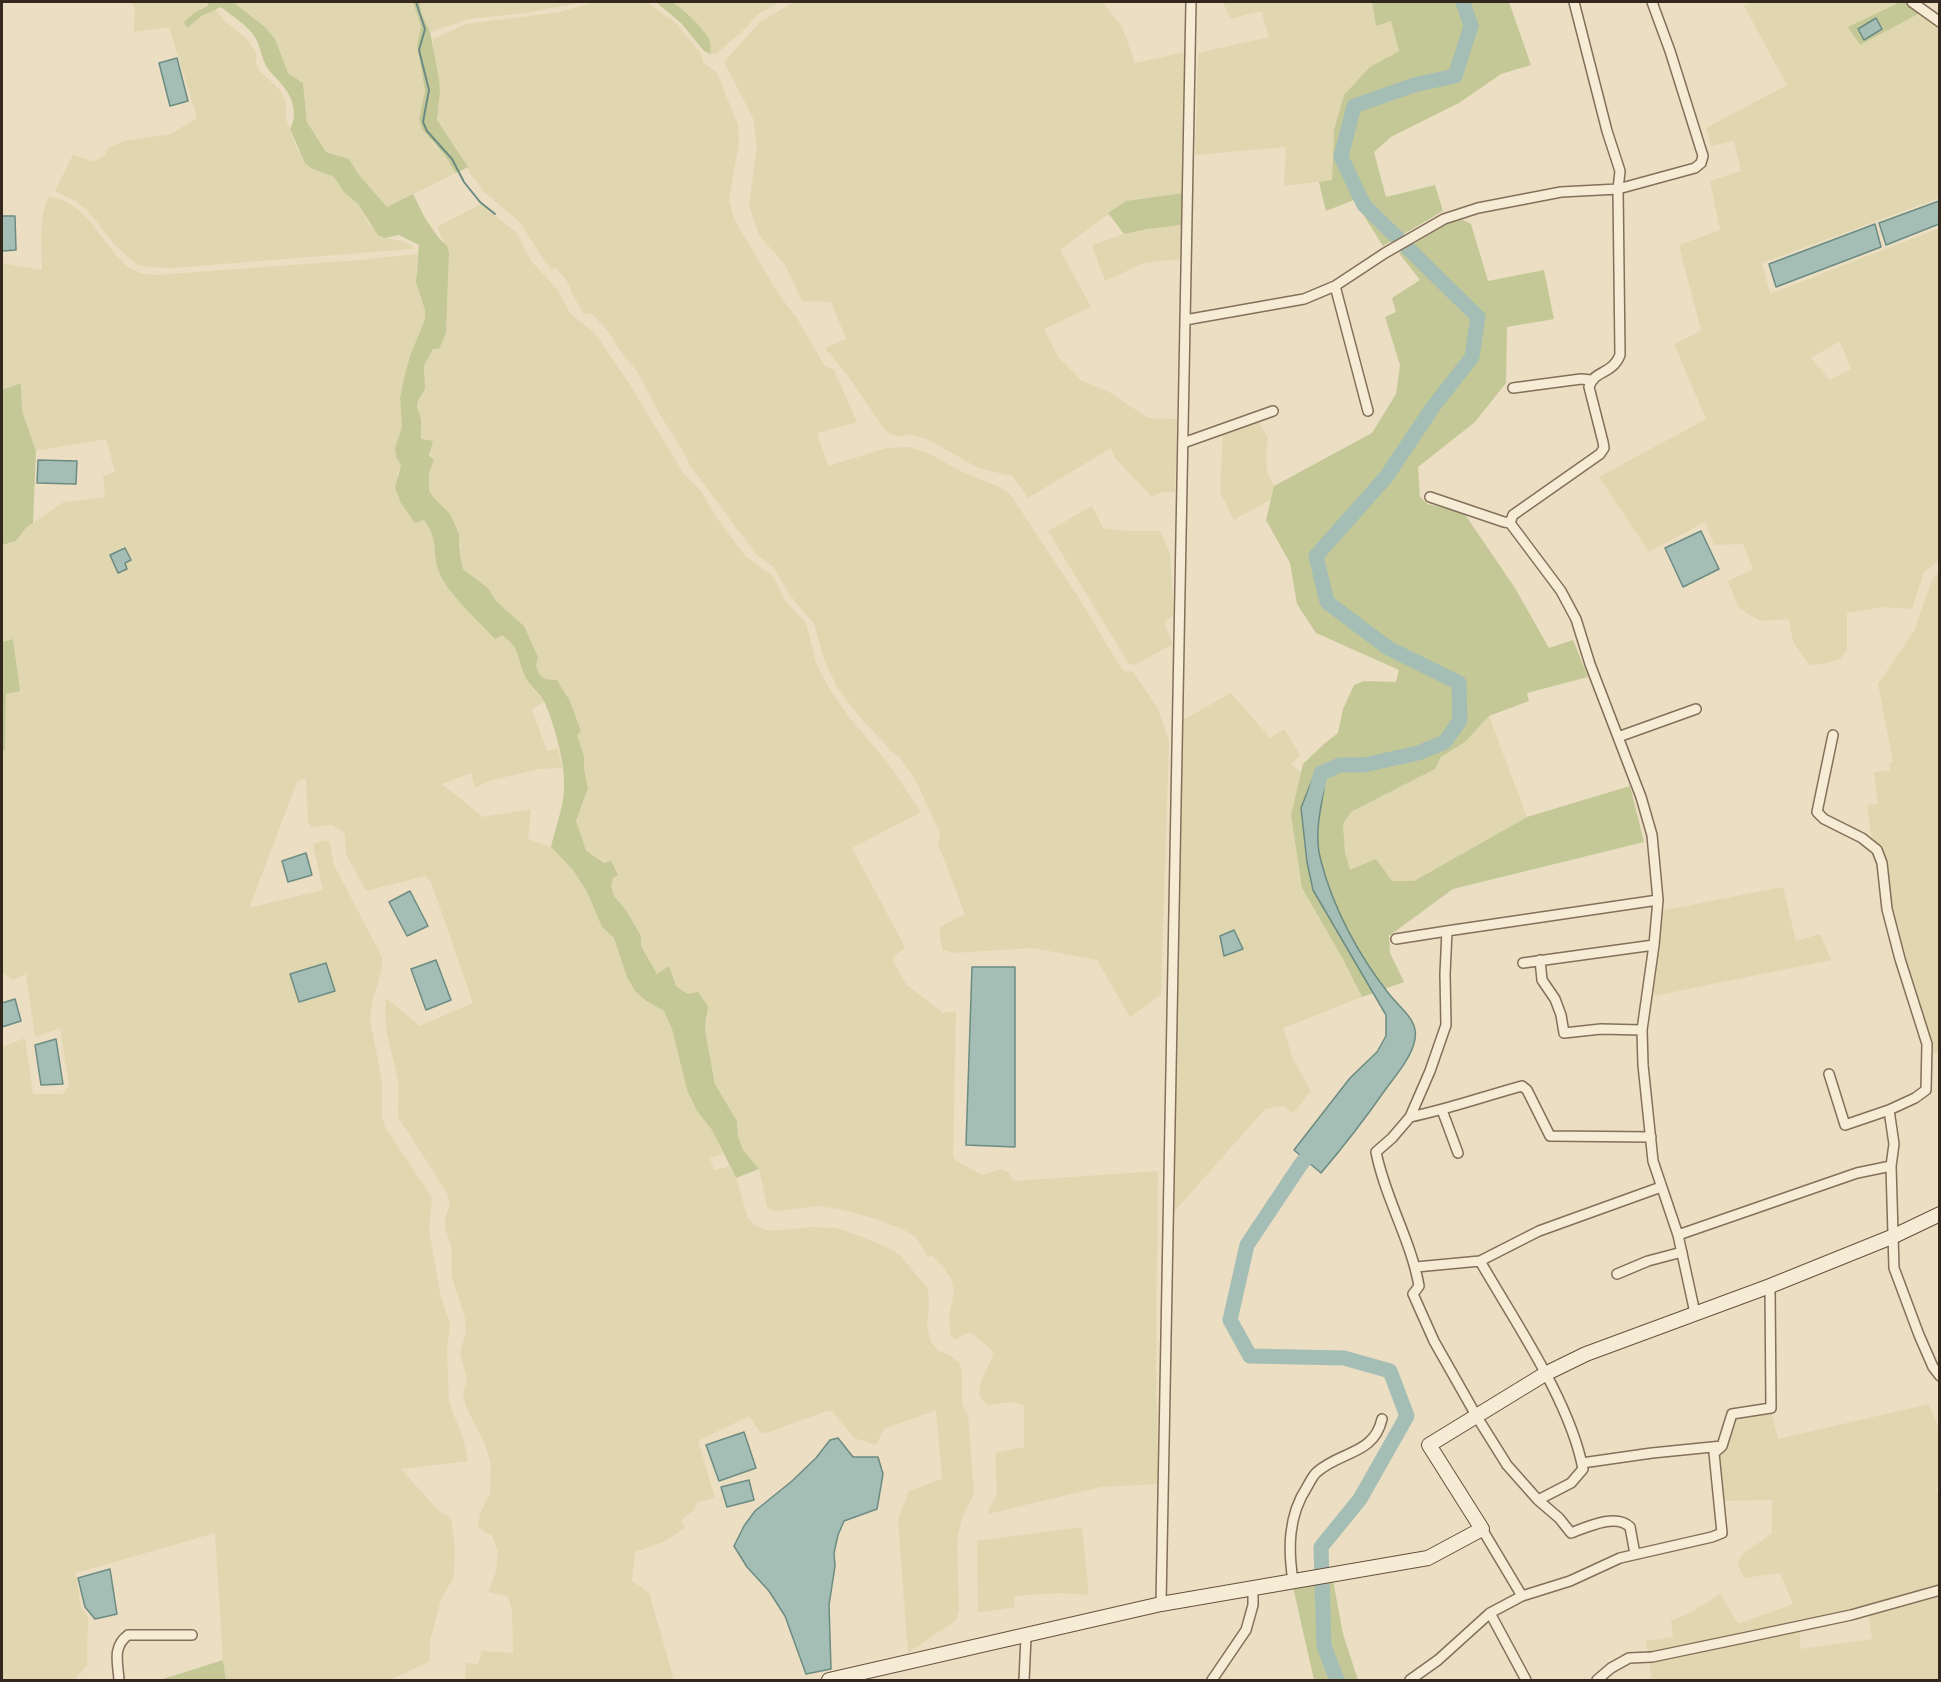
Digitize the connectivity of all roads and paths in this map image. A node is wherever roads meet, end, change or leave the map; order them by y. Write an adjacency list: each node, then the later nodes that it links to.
1 (1191, 2): 8 (street)
2 (1574, 2): 6 (street)
3 (1652, 2): 6 (street)
4 (1912, 2): 5 (street)
5 (1940, 22)
6 (1618, 189): 7 (street); 9 (street)
7 (1335, 286): 8 (street); 12 (street)
8 (1185, 320): 13 (street)
9 (1591, 380): 10 (street); 15 (street)
10 (1513, 388)
11 (1273, 411): 13 (street)
12 (1368, 411)
13 (1183, 443): 56 (street)
14 (1430, 497): 15 (street)
15 (1510, 523): 18 (street)
16 (1696, 710): 18 (street)
17 (1833, 735): 28 (street)
18 (1618, 737): 19 (street)
19 (1658, 900): 20 (street); 22 (street)
20 (1447, 931): 21 (street); 29 (street)
21 (1396, 939)
22 (1654, 945): 23 (street); 25 (street)
23 (1540, 960): 24 (street); 25 (street)
24 (1522, 963)
25 (1642, 1030): 30 (street)
26 (1829, 1074): 28 (street)
27 (1442, 1110): 29 (street); 30 (street); 31 (street)
28 (1889, 1110): 32 (street)
29 (1410, 1117): 39 (street)
30 (1651, 1137): 33 (street)
31 (1458, 1153)
32 (1892, 1166): 35 (street); 36 (street)
33 (1660, 1187): 35 (street); 38 (street)
34 (1940, 1214): 36 (street)
35 (1678, 1235): 37 (street)
36 (1894, 1236): 41 (street); 44 (street)
37 (1682, 1252): 40 (street); 42 (street)
38 (1480, 1261): 39 (street); 43 (street)
39 (1416, 1267): 45 (street)
40 (1617, 1274)
41 (1770, 1286): 42 (street); 47 (street)
42 (1695, 1313): 43 (street)
43 (1545, 1374): 45 (street); 48 (street)
44 (1940, 1376)
45 (1477, 1417): 49 (street); 50 (street)
46 (1382, 1419): 52 (street)
47 (1722, 1446): 48 (street); 51 (street)
48 (1582, 1463): 49 (street)
49 (1538, 1500): 51 (street)
50 (1482, 1529): 52 (street); 55 (street)
51 (1635, 1554): 55 (street)
52 (1299, 1580): 53 (street)
53 (1253, 1588): 56 (street); 64 (street)
54 (1940, 1590): 67 (street)
55 (1522, 1596): 57 (street)
56 (1161, 1604): 59 (street)
57 (1490, 1613): 65 (street); 66 (street)
58 (192, 1635): 61 (street)
59 (1026, 1637): 60 (street); 63 (street)
60 (844, 1679): 62 (street)
61 (119, 1680)
62 (829, 1680)
63 (1024, 1680)
64 (1212, 1680)
65 (1410, 1680)
66 (1526, 1680)
67 (1597, 1680)

